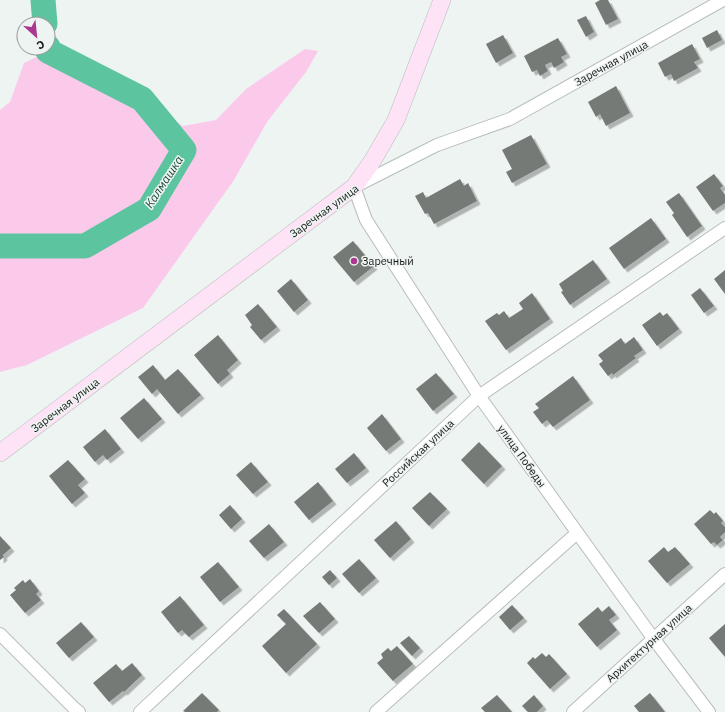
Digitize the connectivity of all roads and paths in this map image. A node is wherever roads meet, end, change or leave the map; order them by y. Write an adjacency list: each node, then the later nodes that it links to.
1 (442, 0): 3 (street)
2 (723, 0): 3 (street, Заречная улица)
3 (354, 187): 5 (street, улица Победы); 6 (street, Заречная улица)
4 (725, 228): 5 (street, Российская улица)
5 (479, 396): 7 (street, улица Победы); 12 (street, Российская улица)
6 (0, 453)
7 (578, 533): 10 (street, улица Победы); 13 (street)
8 (725, 574): 10 (street, Архитектурная улица)
9 (0, 634): 11 (street)
10 (653, 638): 14 (street, Архитектурная улица); 15 (street, улица Победы)
11 (79, 712)
12 (140, 712)
13 (376, 712)
14 (573, 712)
15 (709, 712)

